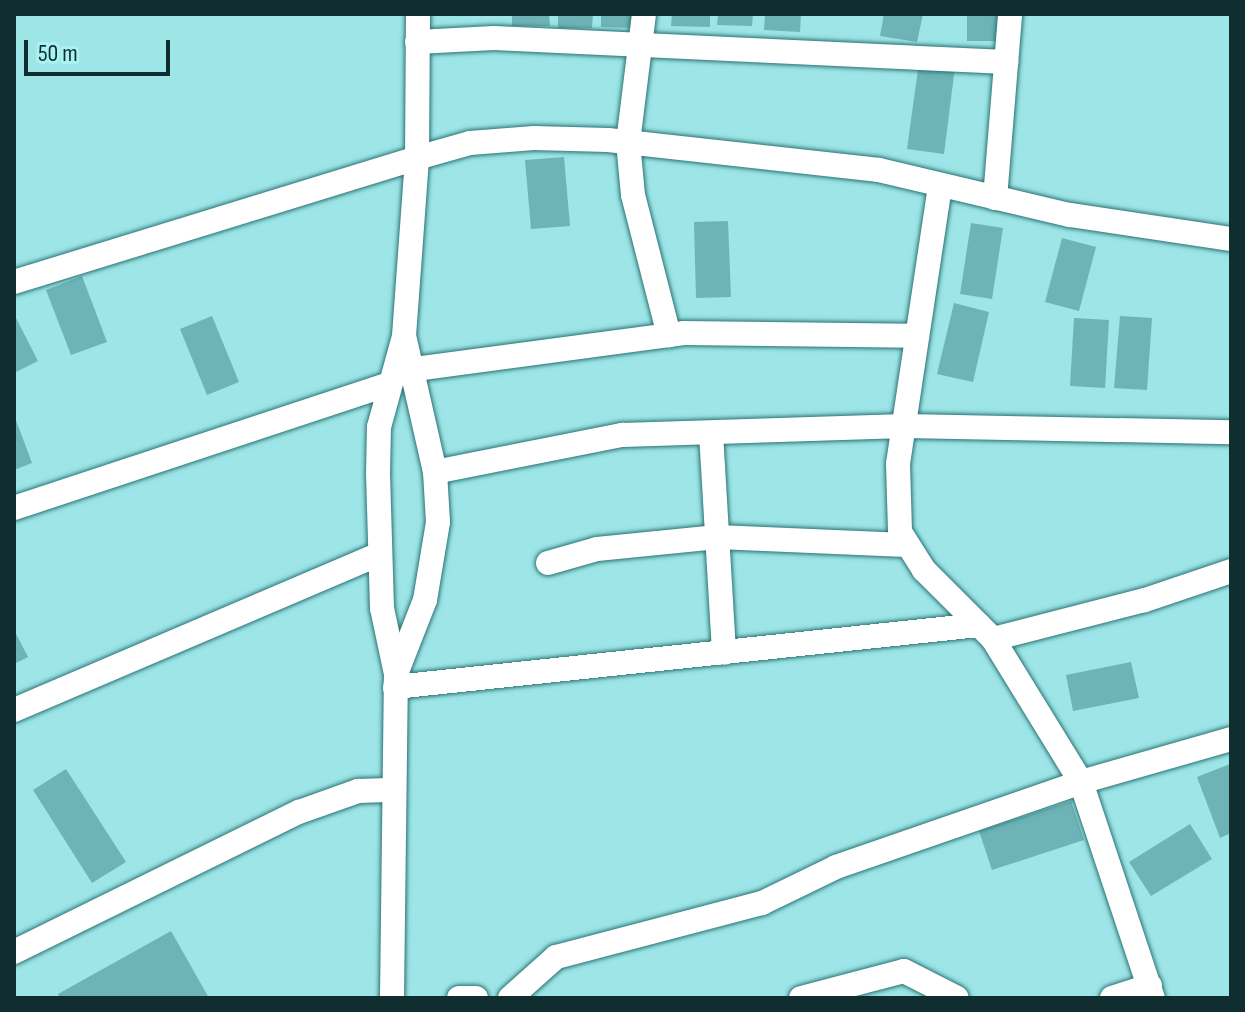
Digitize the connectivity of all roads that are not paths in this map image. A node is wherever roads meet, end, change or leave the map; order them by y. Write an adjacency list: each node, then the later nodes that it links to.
1 (418, 14): 4 (street)
2 (644, 14): 5 (street)
3 (1010, 14): 6 (street)
4 (417, 42): 5 (street); 8 (street)
5 (643, 46): 6 (street); 7 (street)
6 (1006, 62): 10 (street)
7 (628, 142): 8 (street); 9 (street); 13 (street)
8 (417, 158): 12 (street); 14 (street)
9 (940, 186): 10 (street); 15 (street)
10 (995, 198): 11 (street)
11 (1231, 239)
12 (15, 281)
13 (669, 335): 15 (street); 16 (street)
14 (404, 336): 16 (street); 17 (street)
15 (916, 336): 18 (street)
16 (415, 369): 21 (street)
17 (388, 384): 22 (street); 25 (street)
18 (905, 426): 19 (street); 20 (street); 24 (street)
19 (1231, 432)
20 (711, 433): 21 (street); 23 (street)
21 (435, 472): 30 (street)
22 (14, 508)
23 (717, 537): 24 (street); 26 (street); 29 (street)
24 (906, 545): 28 (street)
25 (377, 555): 30 (street); 31 (street)
26 (548, 563)
27 (1231, 571): 28 (street)
28 (986, 632): 29 (street); 33 (street)
29 (724, 653): 30 (street)
30 (396, 680): 34 (street)
31 (14, 710)
32 (1231, 739): 33 (street)
33 (1081, 782): 36 (street); 40 (street)
34 (394, 790): 35 (street); 37 (street)
35 (14, 952)
36 (1152, 992): 43 (street)
37 (392, 998)
38 (459, 998): 39 (street)
39 (476, 998)
40 (510, 998)
41 (801, 998): 42 (street)
42 (957, 998)
43 (1112, 998)

